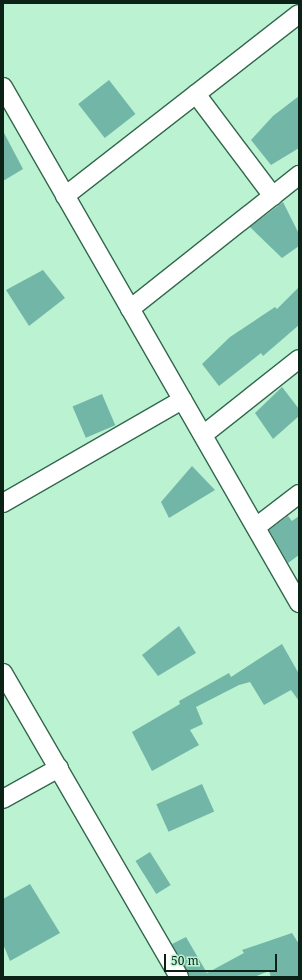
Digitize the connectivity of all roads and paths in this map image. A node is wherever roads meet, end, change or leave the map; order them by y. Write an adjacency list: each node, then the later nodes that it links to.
1 (299, 14): 3 (street)
2 (3, 87): 5 (street)
3 (196, 94): 5 (street); 6 (street)
4 (299, 175): 6 (street)
5 (65, 196): 7 (street)
6 (272, 196): 7 (street)
7 (130, 309): 9 (street)
8 (299, 359): 10 (street)
9 (182, 400): 10 (street); 12 (street)
10 (203, 436): 13 (street)
11 (299, 494): 13 (street)
12 (3, 503)
13 (256, 527): 14 (street)
14 (299, 603)
15 (3, 673): 16 (street)
16 (59, 768): 17 (street); 18 (street)
17 (3, 799)
18 (179, 977)

